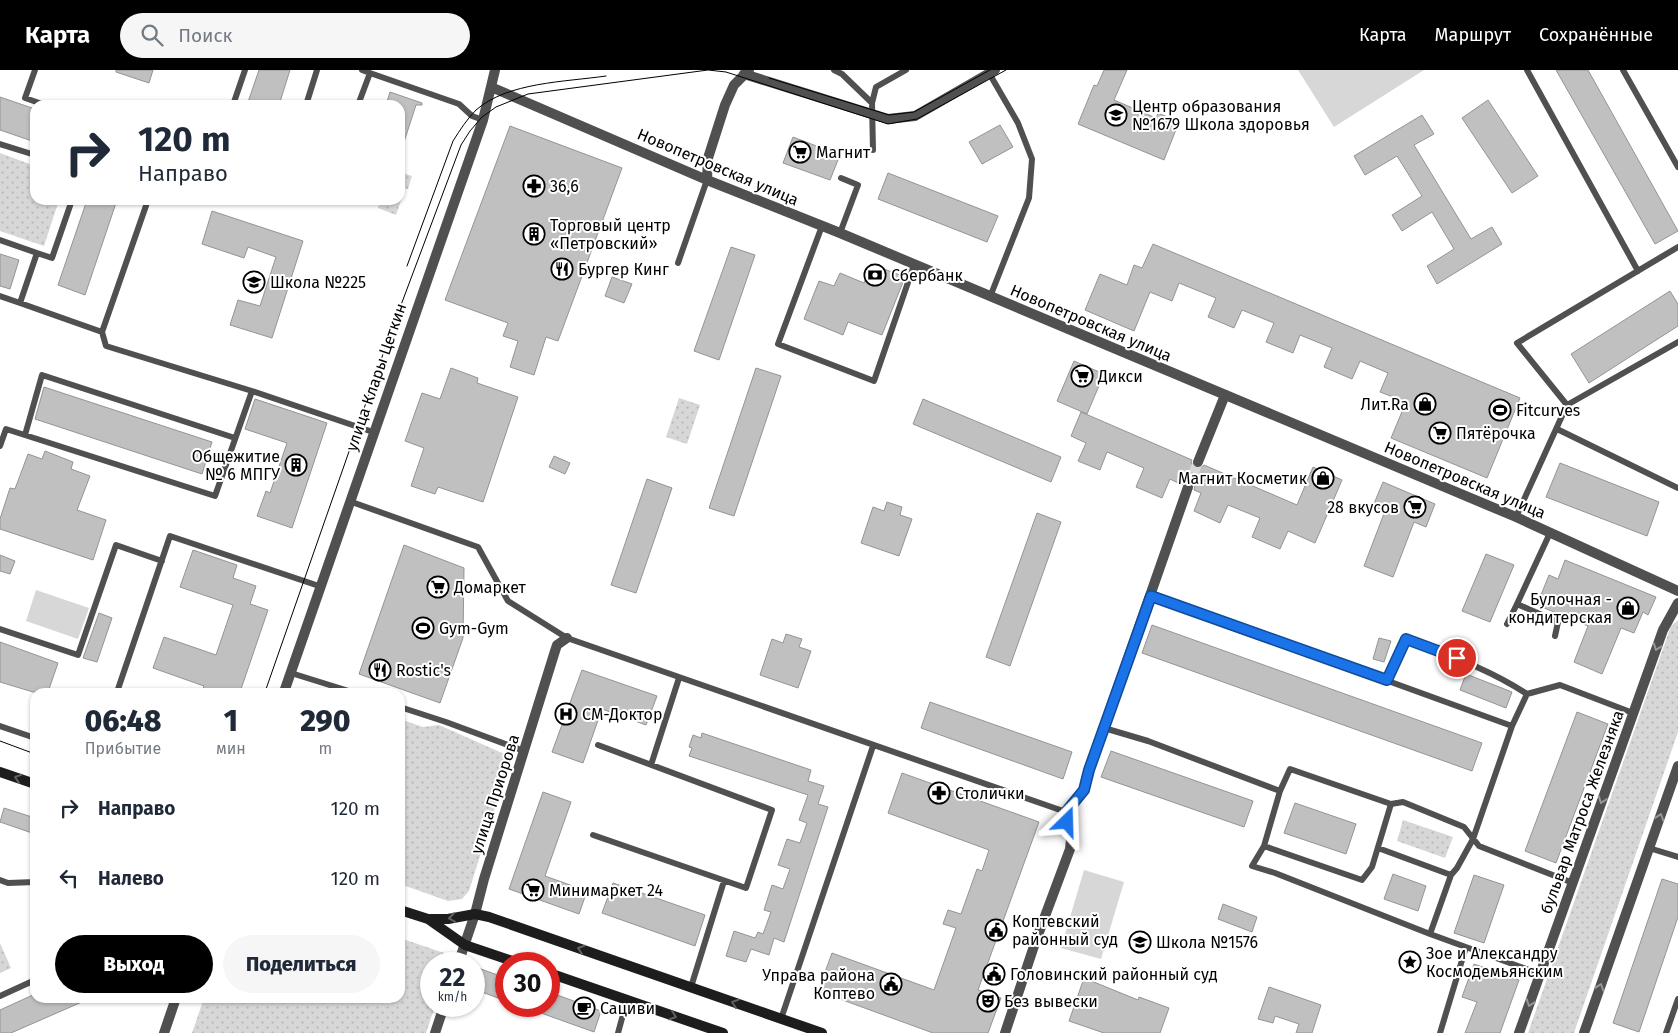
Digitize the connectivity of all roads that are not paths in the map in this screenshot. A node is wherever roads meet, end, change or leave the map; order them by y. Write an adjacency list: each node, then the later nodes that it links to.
1 (35, 70): 14 (lane)
2 (245, 70): 15 (lane)
3 (317, 70): 16 (lane)
4 (362, 70): 12 (lane)
5 (495, 70): 13 (street, улица Клары Цеткин)
6 (834, 70): 18 (lane)
7 (906, 70): 18 (lane)
8 (1527, 70): 36 (lane)
9 (1623, 70): 24 (lane)
10 (746, 72): 19 (street); 26 (street)
11 (992, 72): 19 (street); 38 (lane)
12 (370, 73): 17 (lane); 20 (lane)
13 (491, 87): 20 (street, улица Клары Цеткин); 26 (street, Новопетровская улица)
14 (31, 100)
15 (235, 100)
16 (308, 100)
17 (360, 100)
18 (872, 104): 19 (lane)
19 (872, 114): 22 (lane)
20 (482, 120): 46 (street, улица Клары Цеткин)
21 (0, 144): 23 (lane)
22 (873, 150)
23 (30, 153)
24 (1678, 168)
25 (841, 178): 30 (lane)
26 (707, 180): 29 (street, Новопетровская улица); 34 (lane)
27 (70, 205): 33 (lane)
28 (146, 205): 40 (lane)
29 (822, 226): 30 (street, Новопетровская улица); 35 (lane)
30 (840, 233): 35 (street, Новопетровская улица)
31 (0, 240): 33 (lane)
32 (1678, 247): 36 (lane)
33 (37, 253): 39 (lane)
34 (678, 263)
35 (914, 265): 38 (street, Новопетровская улица)
36 (1638, 271): 44 (lane)
37 (0, 296): 39 (lane)
38 (990, 297): 43 (street, Новопетровская улица)
39 (20, 303): 40 (lane)
40 (102, 332): 42 (lane)
41 (1678, 342): 44 (lane)
42 (252, 391): 46 (lane); 48 (lane)
43 (1225, 395): 50 (street); 54 (street, Новопетровская улица)
44 (1567, 405): 45 (lane)
45 (1556, 429): 52 (lane); 54 (lane)
46 (373, 432): 53 (street, улица Клары Цеткин)
47 (25, 435): 48 (lane); 48 (lane); 49 (lane)
48 (235, 438)
49 (0, 446)
50 (1198, 462)
51 (1188, 487): 59 (street)
52 (1678, 488)
53 (349, 501): 57 (street, улица Клары Цеткин); 65 (lane)
54 (1516, 518): 55 (street, Новопетровская улица)
55 (1550, 533): 58 (street, Новопетровская улица); 61 (lane)
56 (162, 561): 57 (lane); 63 (lane); 69 (lane)
57 (319, 586): 66 (street, улица Клары Цеткин)
58 (1678, 591)
59 (1151, 596): 68 (lane); 77 (street)
60 (1678, 603): 74 (street, бульвар Матроса Железняка, one-way to 74)
61 (1517, 604): 62 (lane); 64 (lane)
62 (1507, 624)
63 (0, 629)
64 (1555, 636)
65 (567, 638): 67 (lane); 81 (street, улица Приорова)
66 (290, 673): 70 (street, улица Клары Цеткин); 71 (lane)
67 (679, 678): 80 (lane); 82 (lane)
68 (1387, 680): 72 (lane); 76 (lane)
69 (118, 688)
70 (285, 688)
71 (339, 688)
72 (1527, 694): 74 (lane); 76 (lane)
73 (405, 709): 81 (lane)
74 (1634, 713): 99 (street, бульвар Матроса Железняка, one-way to 99)
75 (0, 726): 78 (lane)
76 (1512, 726): 90 (lane)
77 (1104, 728): 86 (lane); 88 (street)
78 (30, 736)
79 (598, 745): 82 (lane)
80 (873, 746): 88 (lane); 117 (lane)
81 (524, 751): 101 (street, улица Приорова)
82 (651, 765): 97 (lane)
83 (1678, 766): 93 (street, one-way to 83)
84 (0, 772): 85 (main road, one-way to 84)
85 (30, 782)
86 (1280, 791): 87 (lane); 91 (lane)
87 (1391, 804): 90 (lane); 92 (lane)
88 (1066, 812): 123 (street)
89 (592, 835): 97 (lane)
90 (1473, 839): 95 (lane); 99 (lane)
91 (1264, 846): 92 (lane); 103 (lane)
92 (1378, 848): 95 (lane)
93 (1649, 848): 94 (lane); 126 (street, one-way to 93)
94 (1678, 857)
95 (1450, 874): 103 (lane)
96 (0, 880): 98 (lane)
97 (724, 881): 111 (lane)
98 (30, 882)
99 (1573, 883): 108 (street, бульвар Матроса Железняка)
100 (405, 912): 102 (main road)
101 (475, 914): 102 (main road, one-way to 102); 104 (street, улица Приорова); 111 (main road, one-way to 101)
102 (428, 919): 104 (main road)
103 (1430, 934): 105 (lane)
104 (465, 945): 106 (street, улица Приорова); 107 (main road)
105 (1466, 947): 108 (lane); 124 (lane)
106 (462, 952)
107 (495, 955)
108 (1540, 974): 125 (street, бульвар Матроса Железняка, one-way to 125)
109 (560, 977): 114 (main road)
110 (30, 982): 112 (lane)
111 (691, 987): 117 (main road, one-way to 111)
112 (0, 996)
113 (1678, 999): 127 (lane)
114 (627, 1000): 120 (lane); 121 (main road, one-way to 121)
115 (174, 1003): 118 (street)
116 (440, 1017): 119 (street)
117 (781, 1019): 122 (main road)
118 (164, 1033)
119 (435, 1033)
120 (618, 1033)
121 (723, 1033)
122 (822, 1033)
123 (1005, 1033)
124 (1440, 1033)
125 (1519, 1033)
126 (1584, 1033)
127 (1666, 1033)

